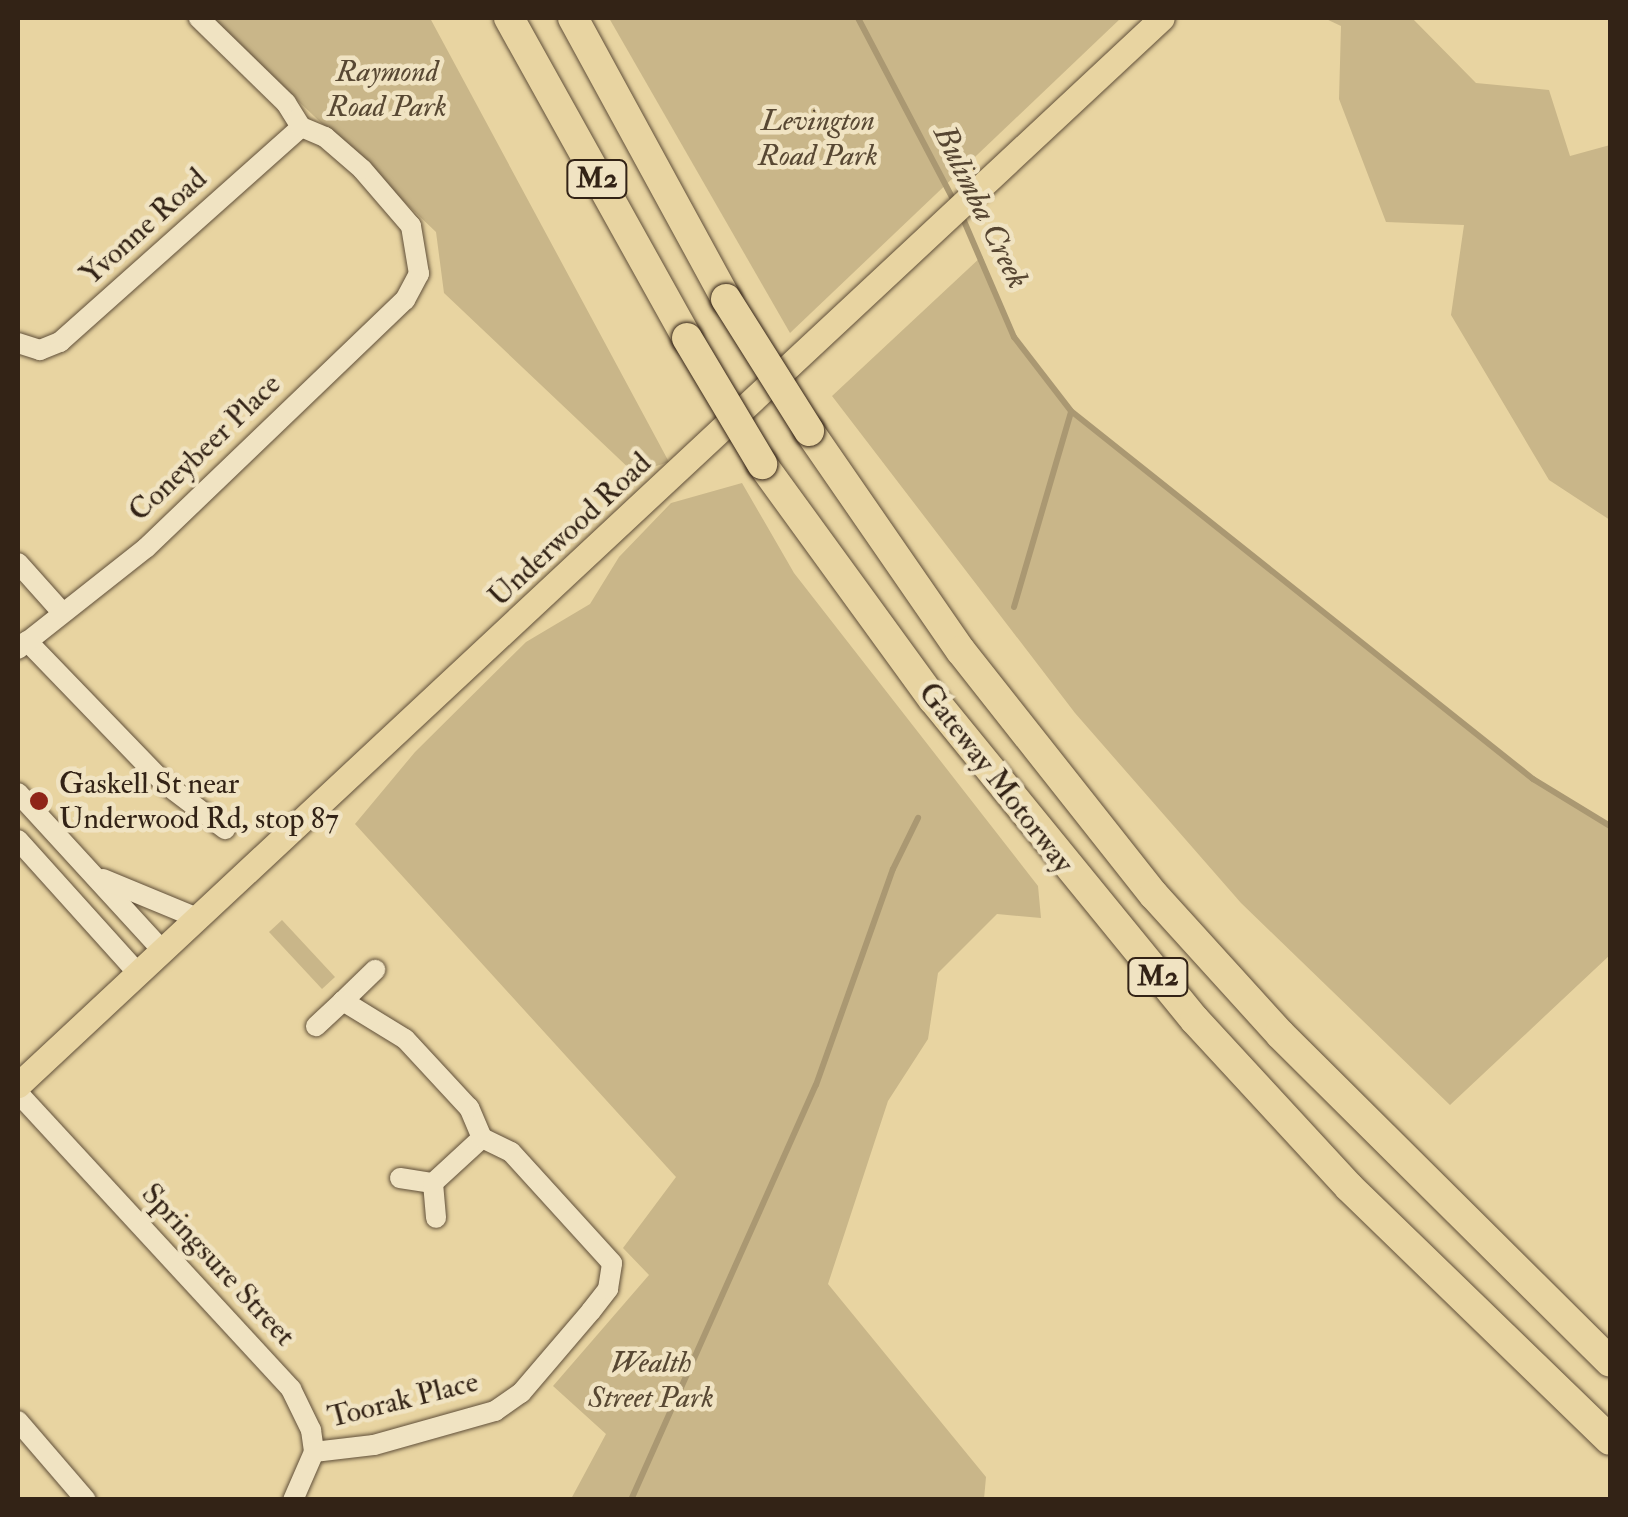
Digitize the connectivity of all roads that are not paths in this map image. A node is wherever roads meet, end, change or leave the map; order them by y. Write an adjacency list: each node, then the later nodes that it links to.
1 (199, 18): 5 (street)
2 (510, 18): 28 (highway, Gateway Motorway / M2, bridge)
3 (573, 18): 26 (highway, Gateway Motorway / M2, bridge)
4 (1162, 18): 14 (main road, Underwood Road)
5 (301, 128): 6 (street, Yvonne Road); 8 (street, Coneybeer Place)
6 (18, 343)
7 (18, 563): 8 (street)
8 (60, 610): 9 (street, Coneybeer Place)
9 (22, 645): 11 (street)
10 (18, 793): 13 (street)
11 (226, 829)
12 (18, 840): 17 (street)
13 (97, 876): 14 (street); 15 (street)
14 (197, 918): 15 (main road, Underwood Road)
15 (162, 950): 17 (main road, Underwood Road)
16 (376, 970): 18 (street)
17 (137, 972): 20 (main road, Underwood Road)
18 (343, 1001): 19 (street); 22 (street, Toorak Place)
19 (316, 1026)
20 (18, 1085)
21 (18, 1094): 29 (street, Springsure Street)
22 (482, 1138): 24 (street); 29 (street, Toorak Place)
23 (400, 1178): 24 (street)
24 (433, 1183): 25 (street)
25 (436, 1218)
26 (1610, 1362)
27 (18, 1420): 30 (street)
28 (1610, 1440)
29 (314, 1452): 31 (street)
30 (86, 1500)
31 (293, 1500)

